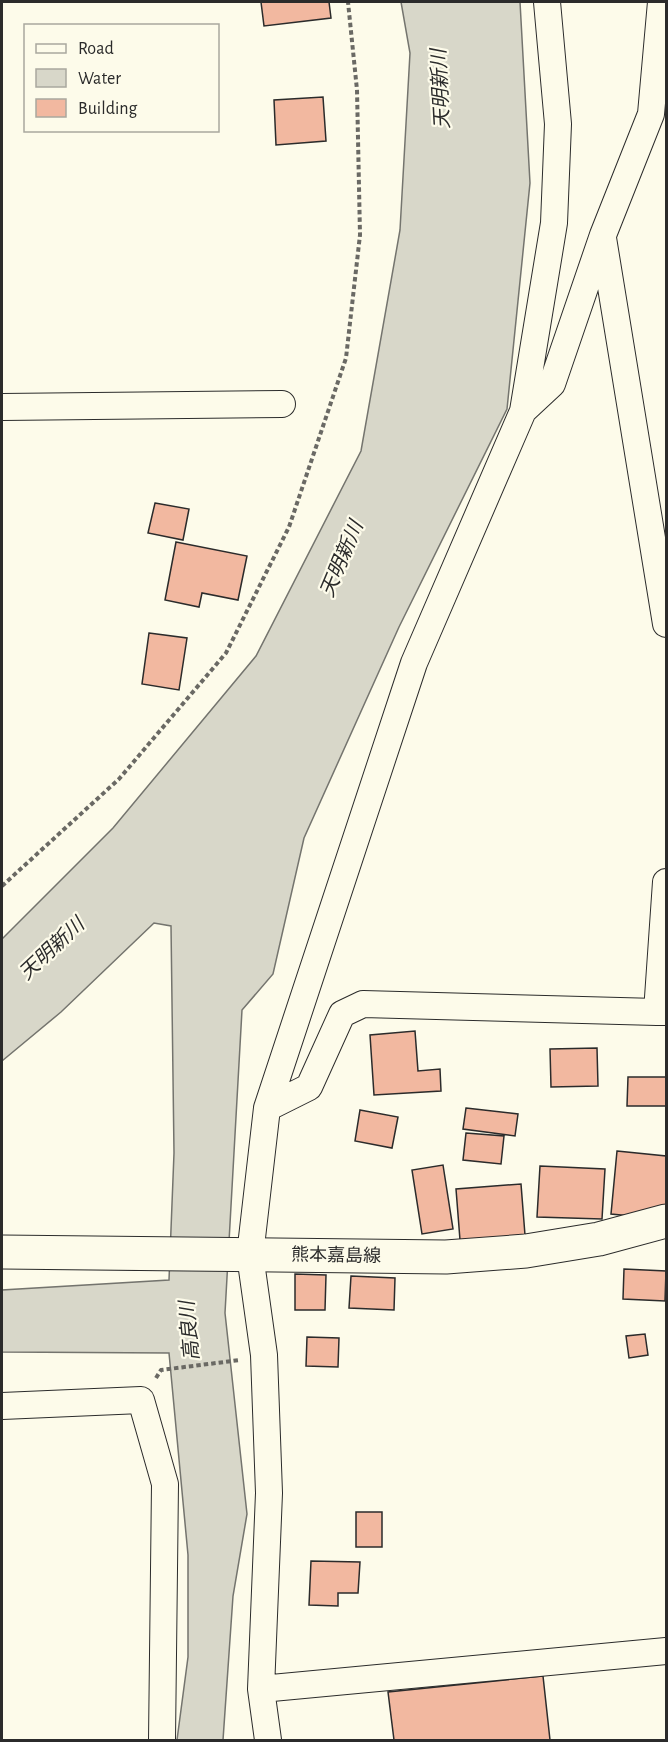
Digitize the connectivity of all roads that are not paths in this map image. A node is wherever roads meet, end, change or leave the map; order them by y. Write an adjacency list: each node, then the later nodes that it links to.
1 (547, 2): 7 (street)
2 (662, 2): 3 (street)
3 (659, 112): 4 (street)
4 (603, 235): 7 (street); 8 (street)
5 (282, 404): 6 (street)
6 (2, 406)
7 (523, 411): 11 (street)
8 (666, 624)
9 (666, 882): 10 (street)
10 (662, 1012): 11 (street)
11 (267, 1108): 14 (street)
12 (666, 1221): 14 (main road, 熊本嘉島線)
13 (2, 1252): 14 (main road, 熊本嘉島線)
14 (246, 1255): 17 (street)
15 (2, 1406): 18 (street)
16 (666, 1651): 17 (street)
17 (261, 1689): 19 (street)
18 (162, 1740)
19 (268, 1740)

